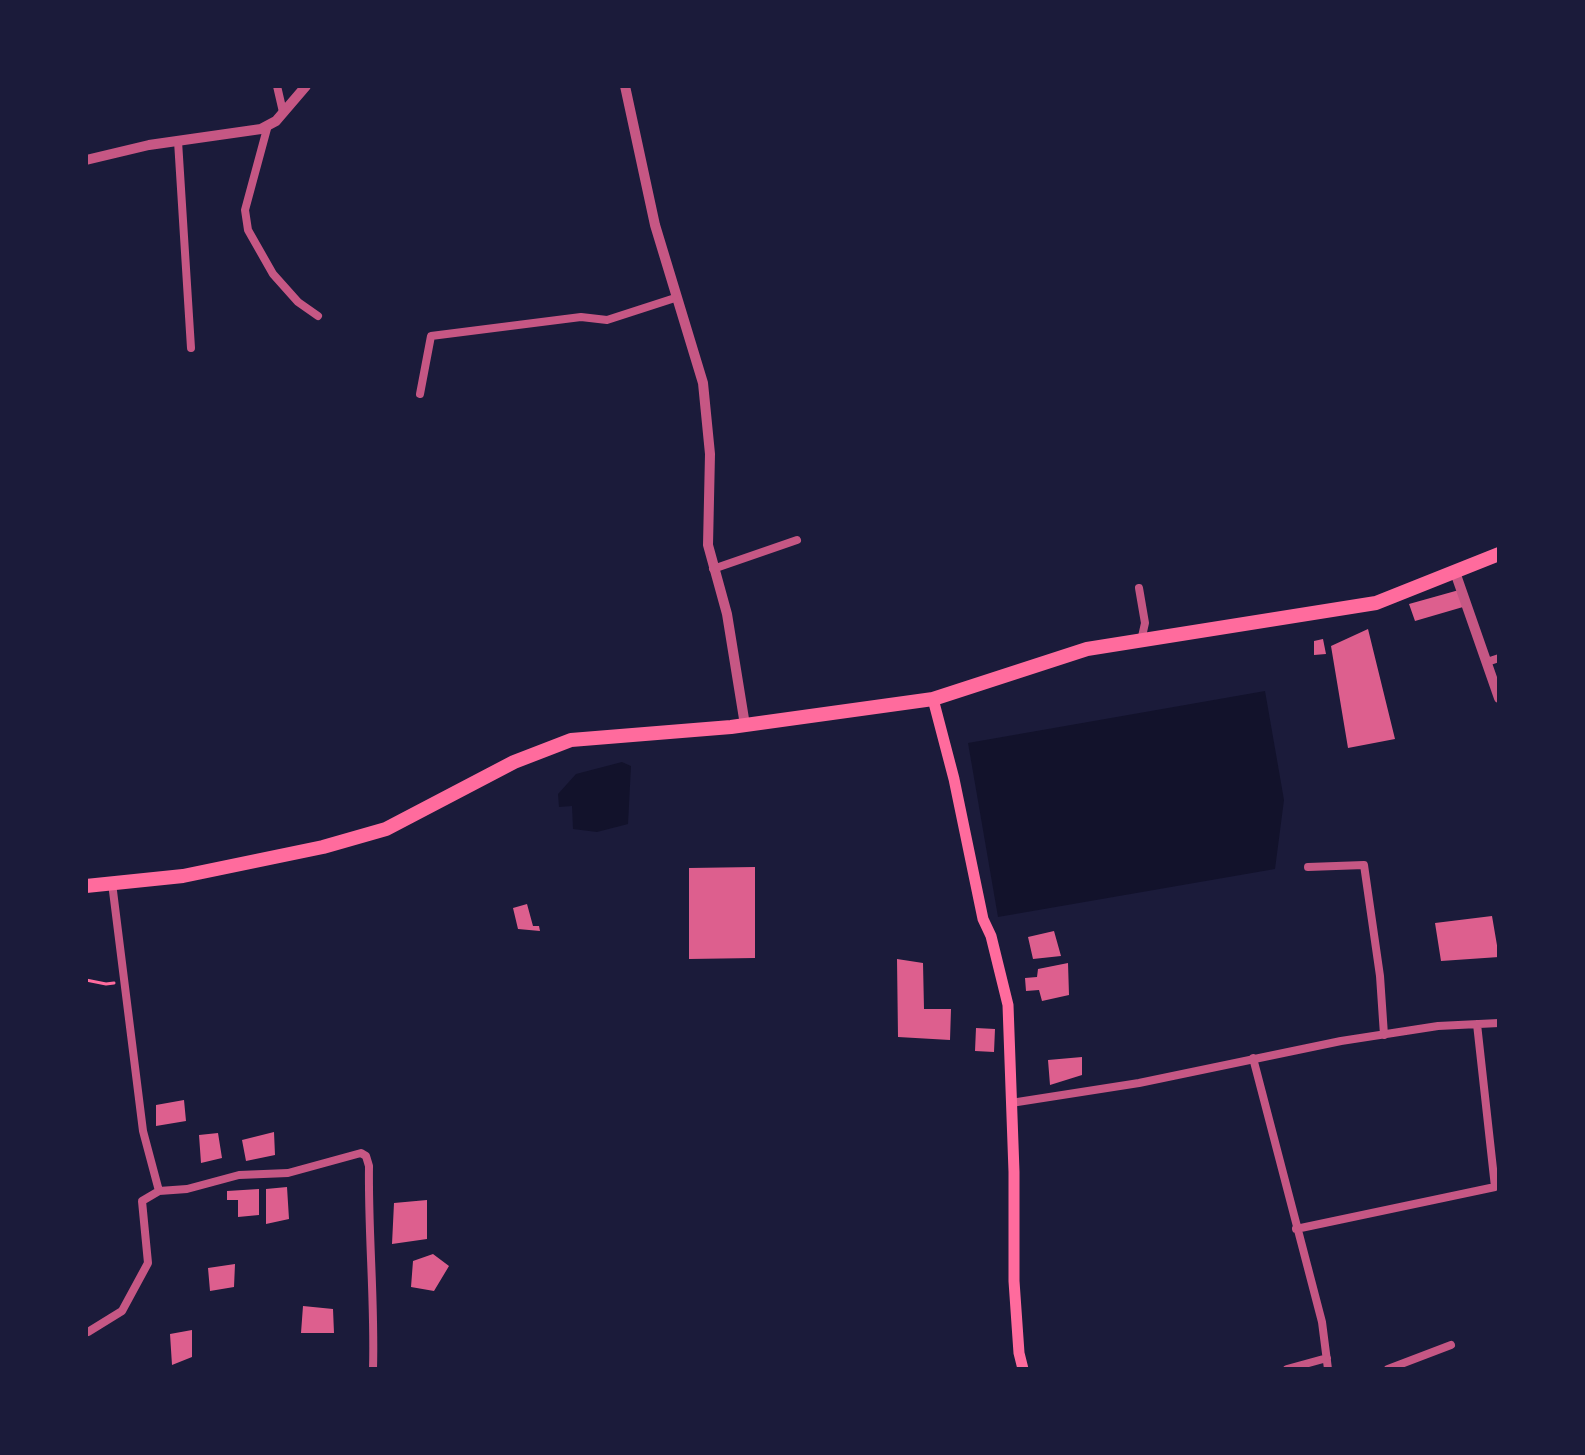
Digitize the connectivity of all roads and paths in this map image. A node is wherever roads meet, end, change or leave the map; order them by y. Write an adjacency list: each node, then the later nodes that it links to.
1 (277, 86): 4 (street)
2 (306, 86): 4 (street)
3 (625, 86): 8 (street)
4 (283, 112): 5 (street)
5 (268, 125): 6 (street); 9 (street)
6 (178, 141): 7 (street); 10 (street)
7 (86, 160)
8 (675, 298): 11 (street); 14 (street)
9 (318, 316)
10 (191, 348)
11 (420, 394)
12 (797, 540): 14 (street)
13 (1499, 554): 15 (highway)
14 (713, 569): 22 (street)
15 (1455, 572): 17 (highway); 19 (street)
16 (1139, 588): 17 (street)
17 (1141, 641): 21 (highway)
18 (1499, 658): 19 (street)
19 (1487, 662): 20 (street)
20 (1499, 698)
21 (933, 699): 22 (highway); 32 (main road)
22 (745, 725): 24 (highway)
23 (1308, 867): 30 (street)
24 (112, 883): 25 (highway); 33 (street)
25 (86, 886)
26 (86, 980): 27 (path)
27 (119, 981)
28 (1499, 1023): 29 (street)
29 (1477, 1024): 30 (street); 34 (street)
30 (1384, 1035): 31 (street)
31 (1253, 1058): 32 (street); 34 (street)
32 (1011, 1103): 39 (main road)
33 (159, 1191): 35 (street); 38 (street)
34 (1296, 1229): 37 (street)
35 (88, 1332)
36 (1451, 1345): 42 (street)
37 (1327, 1358): 40 (street); 41 (street)
38 (373, 1369)
39 (1023, 1369)
40 (1287, 1369)
41 (1328, 1369)
42 (1388, 1369)

